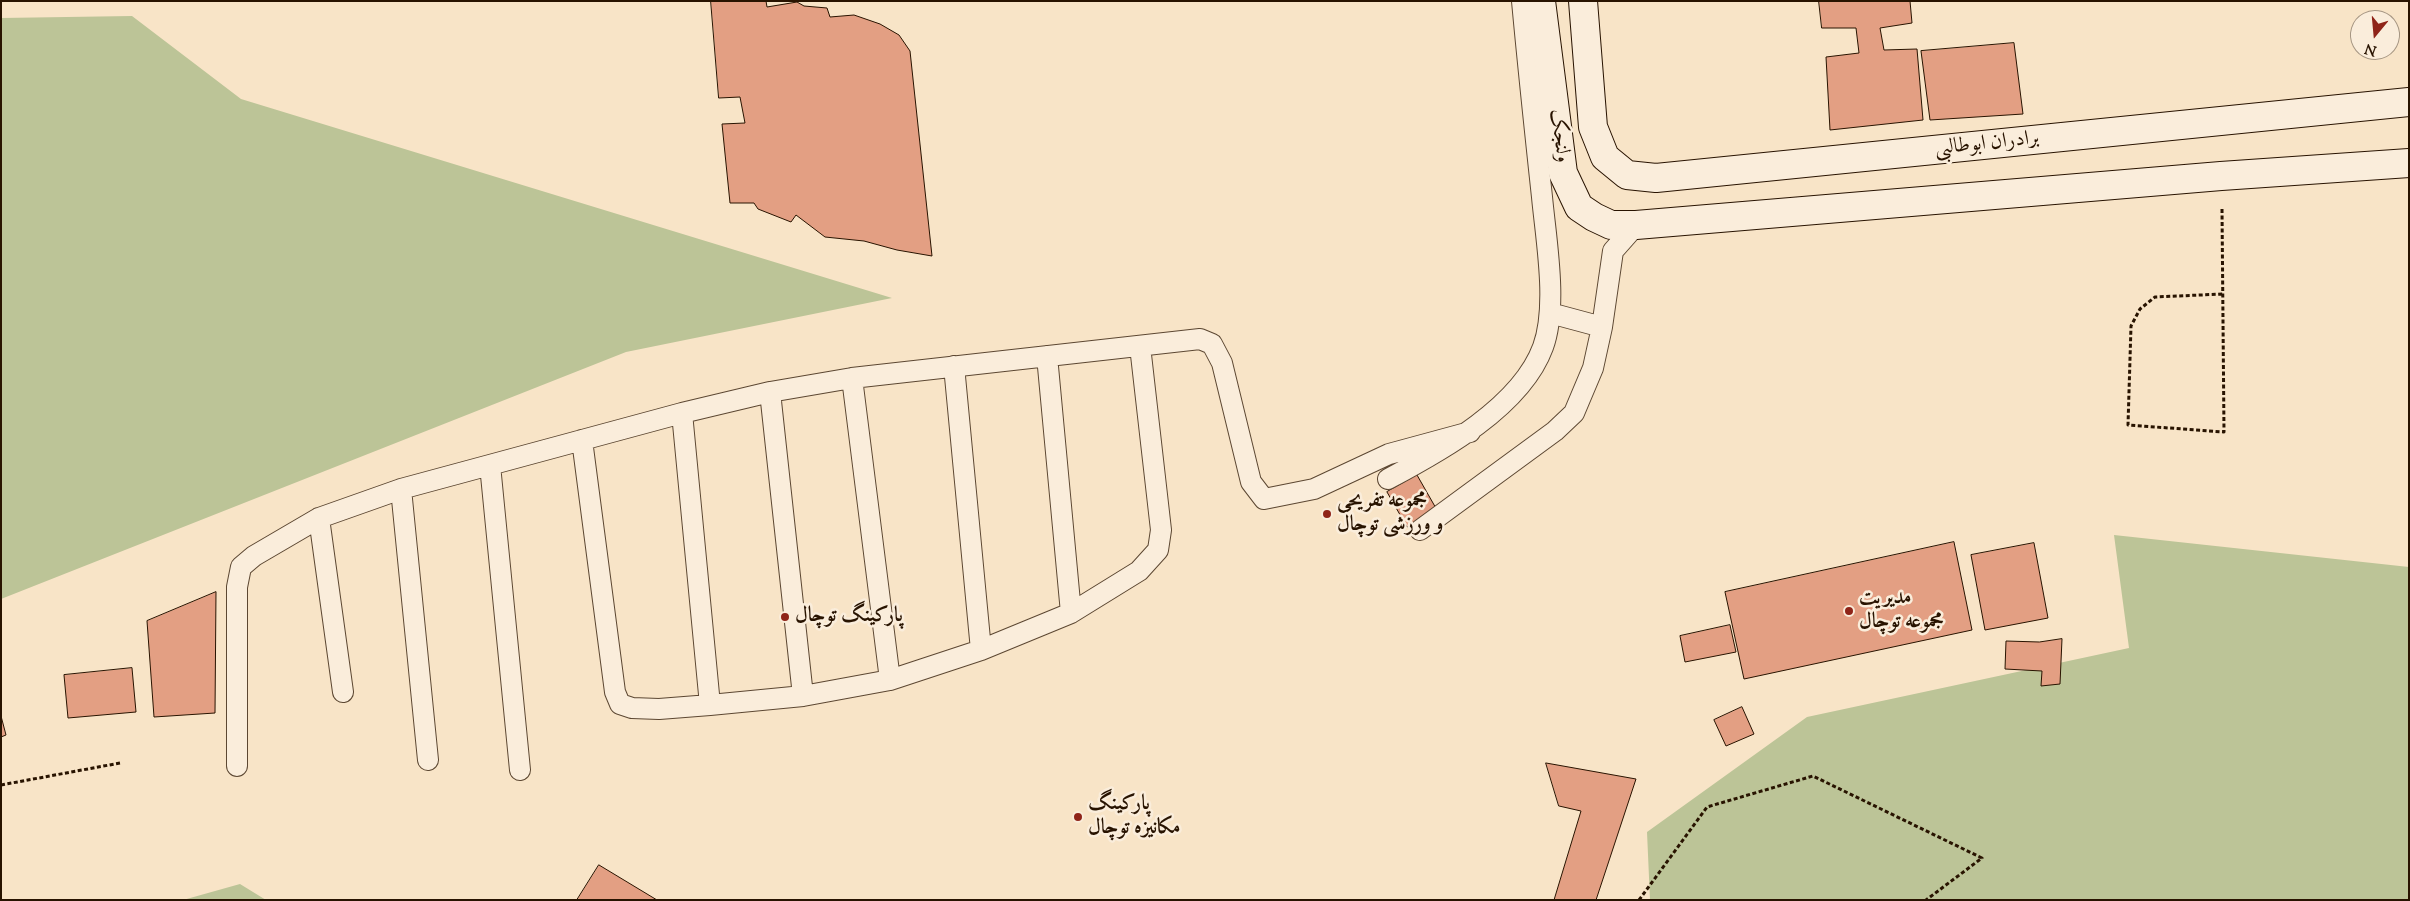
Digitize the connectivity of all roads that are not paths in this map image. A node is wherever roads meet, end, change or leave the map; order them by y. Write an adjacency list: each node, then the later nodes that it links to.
1 (1522, 1): 8 (lane)
2 (1541, 1): 7 (main road, ولنجک)
3 (1583, 1): 5 (main road, ولنجک)
4 (2409, 102): 5 (main road, برادران ابوطالبی)
5 (1593, 127)
6 (2409, 163): 7 (main road)
7 (1636, 225): 9 (lane)
8 (1550, 313): 9 (lane); 16 (lane)
9 (1602, 327): 22 (lane)
10 (1140, 346): 11 (lane); 16 (lane); 23 (lane)
11 (1047, 356): 12 (lane); 23 (lane)
12 (954, 366): 13 (lane); 24 (lane)
13 (852, 378): 14 (lane); 25 (lane)
14 (770, 392): 15 (lane); 27 (lane)
15 (682, 413): 17 (lane); 28 (lane)
16 (1470, 432): 19 (lane)
17 (582, 440): 18 (lane); 28 (lane)
18 (490, 465): 20 (lane); 31 (lane)
19 (1388, 479)
20 (401, 489): 21 (lane); 29 (lane)
21 (319, 518): 26 (lane); 30 (lane)
22 (1420, 530)
23 (1071, 613): 24 (lane)
24 (981, 650): 25 (lane)
25 (890, 680): 27 (lane)
26 (343, 692)
27 (803, 696): 28 (lane)
28 (710, 705)
29 (428, 760)
30 (237, 766)
31 (520, 770)

